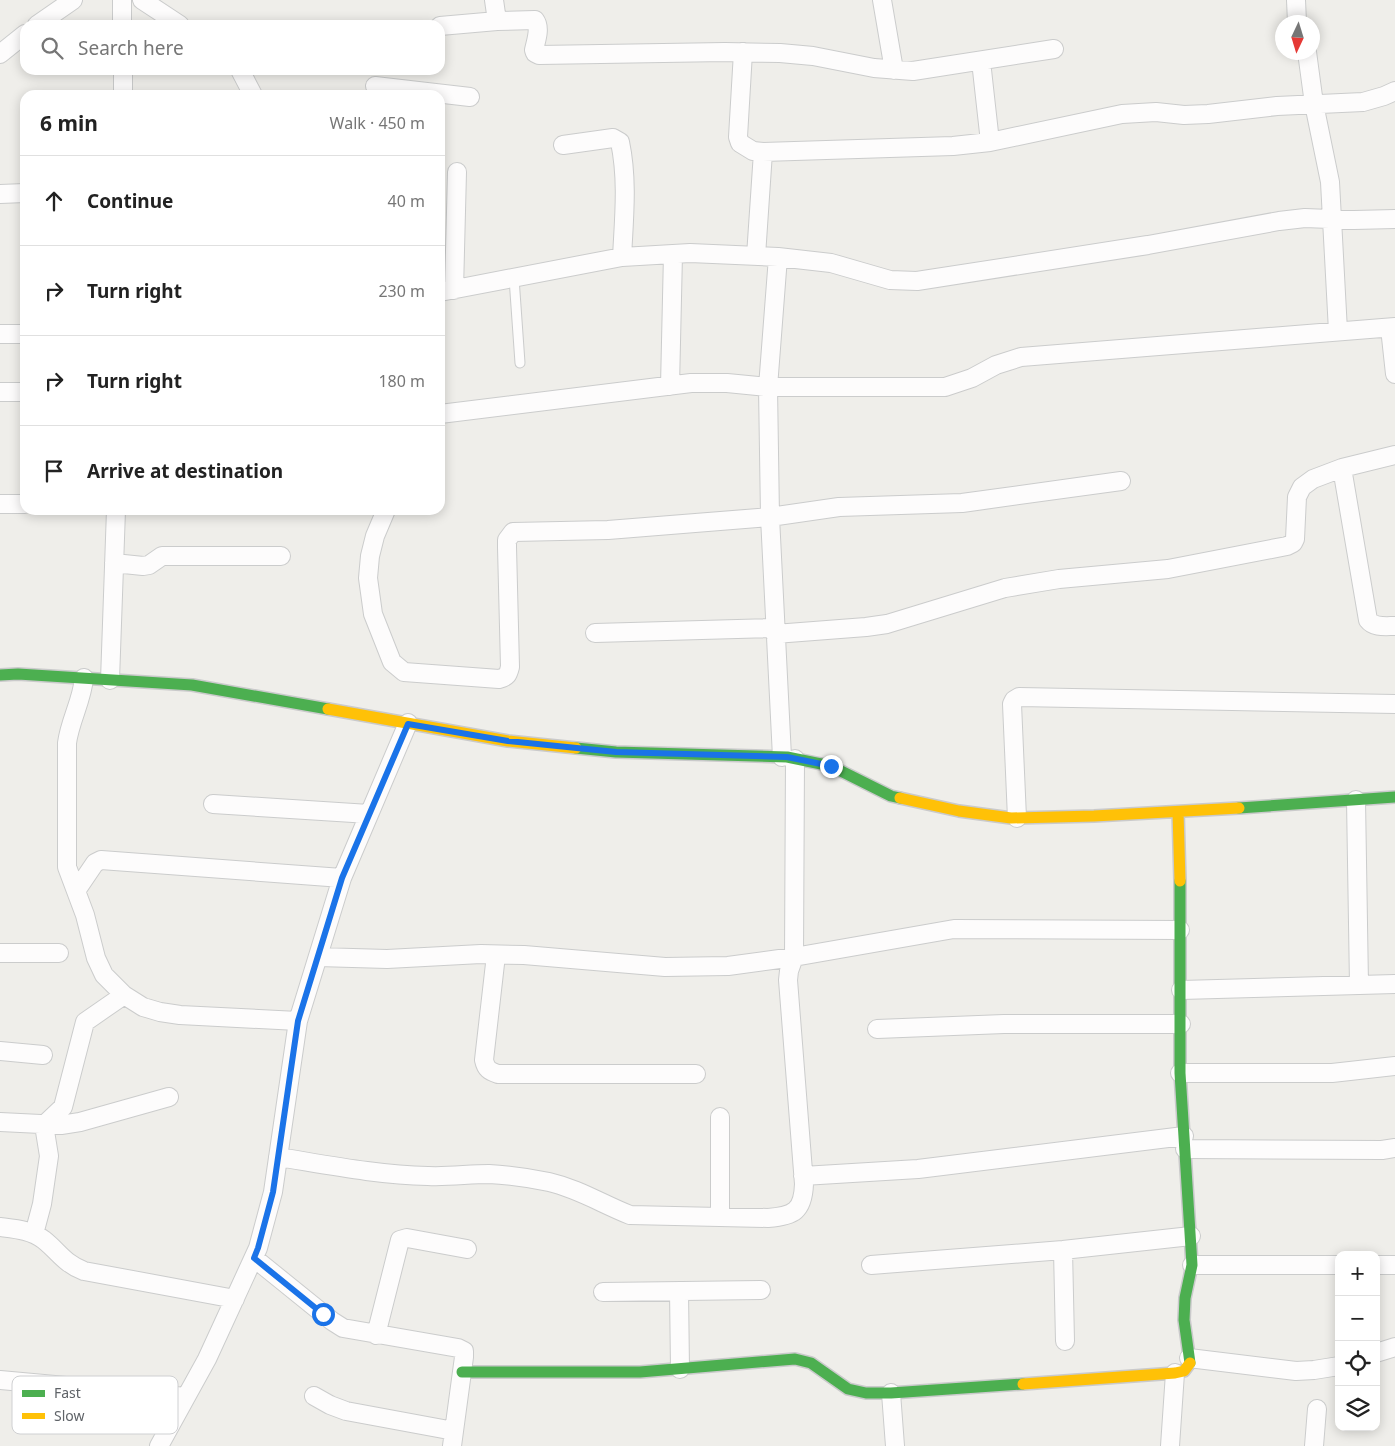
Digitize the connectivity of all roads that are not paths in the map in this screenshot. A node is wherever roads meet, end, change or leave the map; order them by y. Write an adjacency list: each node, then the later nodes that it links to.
1 (73, 0): 8 (street)
2 (122, 0): 9 (street)
3 (142, 0): 10 (street)
4 (494, 0): 11 (street)
5 (882, 0): 19 (street)
6 (1296, 0): 7 (street)
7 (1297, 15)
8 (44, 20)
9 (122, 20)
10 (172, 20)
11 (497, 21): 12 (street); 15 (street)
12 (445, 26)
13 (20, 38): 16 (street)
14 (1054, 49): 18 (street)
15 (735, 52): 19 (street); 32 (street)
16 (0, 54)
17 (1308, 60): 29 (street)
18 (981, 61): 19 (street); 30 (street)
19 (894, 70)
20 (122, 75): 23 (street)
21 (243, 75): 24 (street)
22 (375, 84): 25 (street)
23 (123, 90)
24 (250, 90)
25 (419, 90)
26 (1395, 91): 29 (street)
27 (445, 94): 28 (street)
28 (470, 97)
29 (1314, 104): 30 (street); 36 (street)
30 (990, 142): 32 (street)
31 (563, 145): 40 (street)
32 (752, 149): 39 (street)
33 (457, 172): 43 (street)
34 (20, 193): 35 (street)
35 (0, 194)
36 (1331, 219): 37 (street); 41 (street); 45 (street)
37 (1395, 219)
38 (673, 254): 39 (street); 40 (street); 50 (street)
39 (756, 256): 41 (street)
40 (622, 257): 42 (street)
41 (778, 257): 51 (street)
42 (514, 278): 43 (street); 48 (lane)
43 (447, 291)
44 (1393, 327): 45 (street); 49 (street)
45 (1338, 331): 51 (street)
46 (0, 334): 47 (street)
47 (20, 334)
48 (520, 363)
49 (1395, 374)
50 (670, 386): 51 (street); 54 (street)
51 (768, 387): 62 (street)
52 (0, 392): 53 (street)
53 (20, 392)
54 (445, 413)
55 (1395, 455): 56 (street)
56 (1342, 468): 65 (street); 66 (street)
57 (1120, 481): 62 (street)
58 (0, 504): 59 (street)
59 (20, 504)
60 (116, 515): 64 (street)
61 (384, 515): 62 (street)
62 (770, 517): 66 (street)
63 (281, 556): 64 (street)
64 (114, 563): 70 (street)
65 (1395, 626)
66 (775, 631): 67 (street); 73 (street)
67 (595, 633)
68 (0, 675): 69 (street)
69 (84, 678): 70 (street); 81 (street)
70 (110, 680): 72 (street)
71 (1395, 704): 79 (street)
72 (408, 724): 73 (street); 78 (street)
73 (788, 758): 79 (street); 87 (street)
74 (1395, 797): 75 (street)
75 (1356, 800): 77 (street); 89 (street)
76 (213, 804): 78 (street)
77 (1178, 812): 79 (street); 82 (street)
78 (369, 814): 80 (street)
79 (1017, 818)
80 (342, 878): 81 (street); 86 (street)
81 (76, 891): 91 (street)
82 (1180, 930): 87 (street); 90 (street)
83 (0, 953): 84 (street)
84 (59, 953)
85 (496, 955): 86 (street); 87 (street); 99 (street)
86 (318, 957): 92 (street)
87 (794, 957): 107 (street)
88 (1395, 984): 89 (street)
89 (1359, 985): 90 (street)
90 (1181, 990): 93 (street)
91 (124, 994): 92 (street); 103 (street)
92 (298, 1021): 106 (street)
93 (1182, 1024): 94 (street); 98 (street)
94 (877, 1029)
95 (0, 1052): 96 (street)
96 (43, 1055)
97 (1395, 1066): 98 (street)
98 (1180, 1073): 104 (street)
99 (696, 1074)
100 (169, 1097): 103 (street)
101 (720, 1117): 108 (street)
102 (0, 1122): 103 (street)
103 (44, 1125): 110 (street)
104 (1184, 1142): 105 (street); 107 (street); 111 (street)
105 (1395, 1148)
106 (278, 1157): 108 (street); 114 (street)
107 (803, 1176): 108 (street)
108 (720, 1217)
109 (0, 1227): 110 (street)
110 (34, 1234): 123 (street)
111 (1191, 1236): 113 (street); 116 (street)
112 (467, 1248): 124 (street)
113 (1063, 1250): 115 (street); 125 (street)
114 (254, 1258): 123 (street); 124 (street)
115 (871, 1265)
116 (1192, 1265): 117 (street); 128 (street)
117 (1335, 1265)
118 (1380, 1265): 119 (street)
119 (1395, 1265)
120 (761, 1290): 121 (street)
121 (679, 1291): 122 (street); 130 (street)
122 (603, 1292)
123 (235, 1299): 136 (street)
124 (376, 1335): 131 (street)
125 (1065, 1341)
126 (1395, 1347): 127 (street)
127 (1380, 1352)
128 (1189, 1358): 129 (street); 132 (street)
129 (1335, 1367)
130 (680, 1369): 131 (street); 133 (street)
131 (462, 1372): 140 (street)
132 (1175, 1373): 133 (street); 143 (street)
133 (891, 1392): 142 (street)
134 (178, 1396): 136 (street)
135 (314, 1396): 140 (street)
136 (186, 1397): 138 (street)
137 (1317, 1409): 144 (street)
138 (178, 1412)
139 (166, 1434): 141 (street)
140 (453, 1439)
141 (159, 1446)
142 (895, 1446)
143 (1170, 1446)
144 (1314, 1446)

